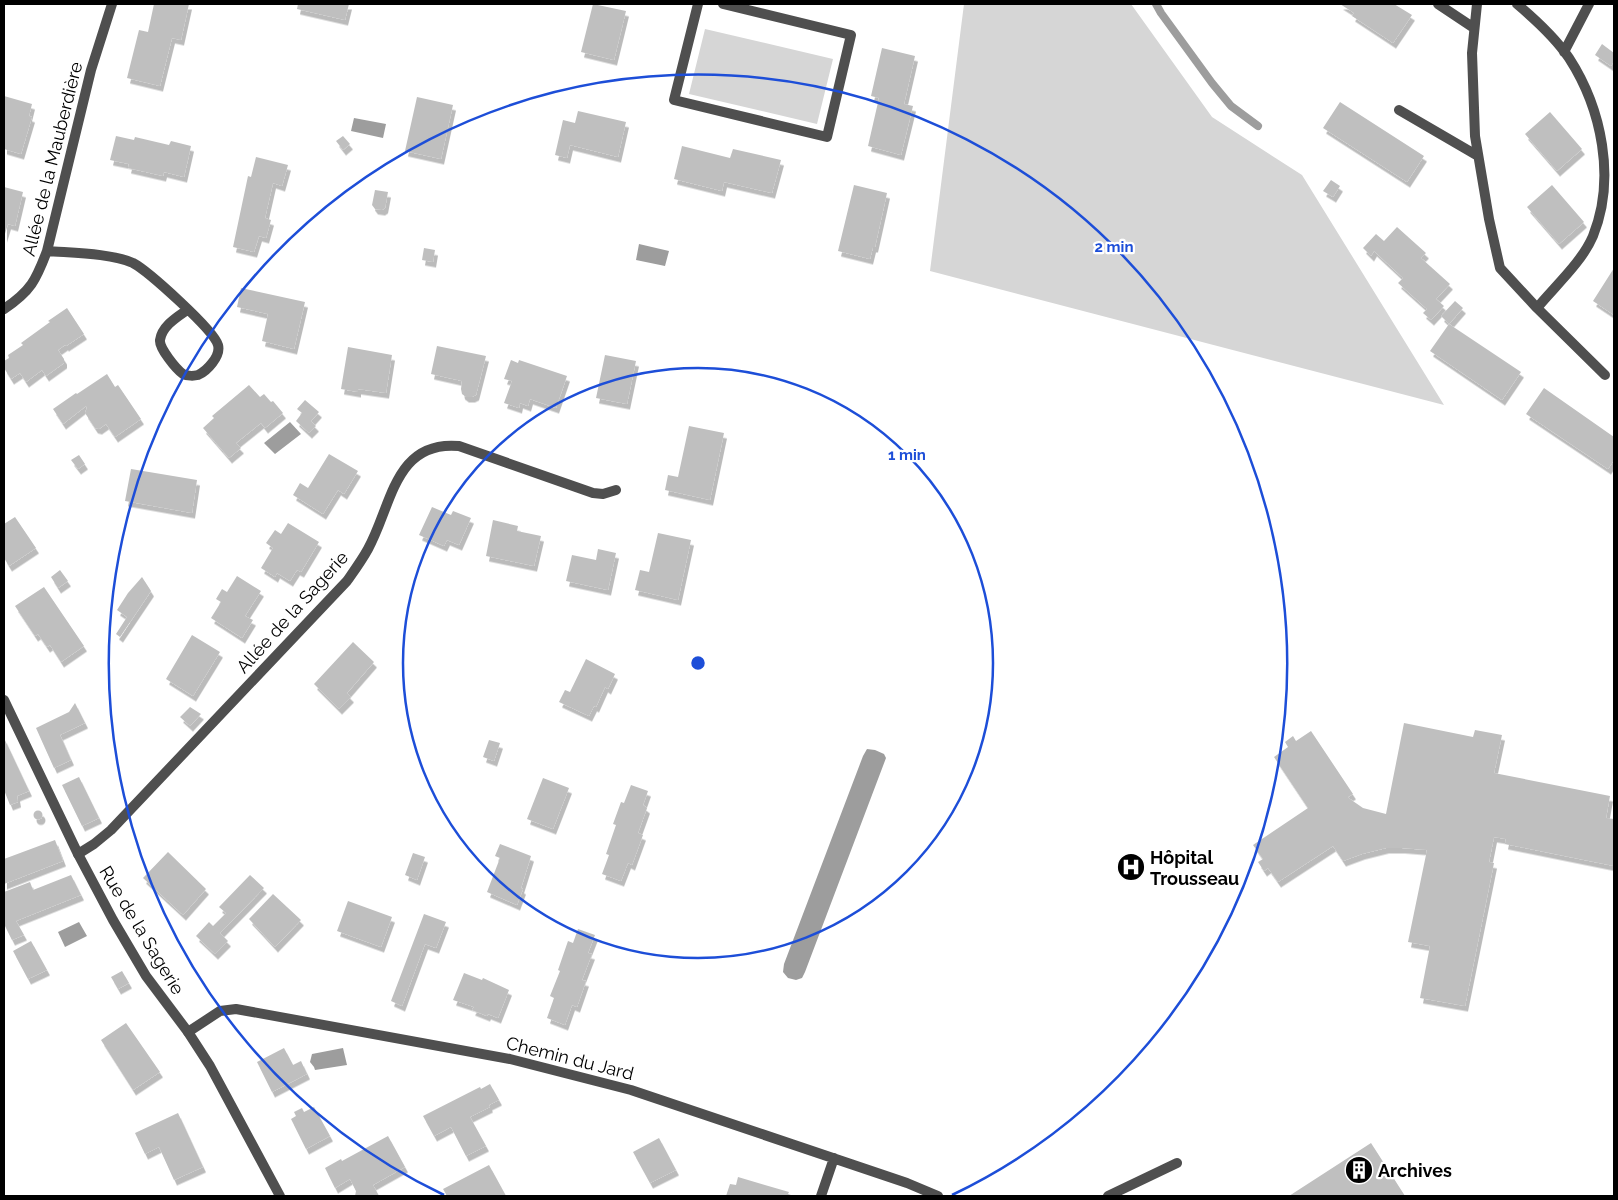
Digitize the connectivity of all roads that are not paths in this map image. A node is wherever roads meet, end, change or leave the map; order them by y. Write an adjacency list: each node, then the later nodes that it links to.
1 (112, 4): 12 (street, Allée de la Mauberdière)
2 (698, 4): 3 (street)
3 (723, 4)
4 (1438, 4): 8 (street)
5 (1477, 4): 8 (street)
6 (1517, 4): 9 (street)
7 (1589, 4): 9 (street)
8 (1474, 28): 11 (street)
9 (1564, 52): 13 (street)
10 (1399, 110): 11 (street)
11 (1478, 156): 13 (street)
12 (47, 250): 14 (street, Allée de la Mauberdière); 15 (street)
13 (1537, 308): 16 (street)
14 (4, 309)
15 (187, 310): 15 (street)
16 (1605, 375)
17 (616, 490): 19 (street, Allée de la Sagerie)
18 (4, 700): 19 (street, Rue de la Sagerie)
19 (78, 854): 20 (street, Rue de la Sagerie)
20 (188, 1032): 21 (street, Chemin du Jard); 23 (street, Rue de la Sagerie)
21 (834, 1158): 24 (street); 25 (street, Chemin du Jard)
22 (1177, 1163): 26 (street)
23 (280, 1196)
24 (820, 1196)
25 (938, 1196)
26 (1108, 1196)

